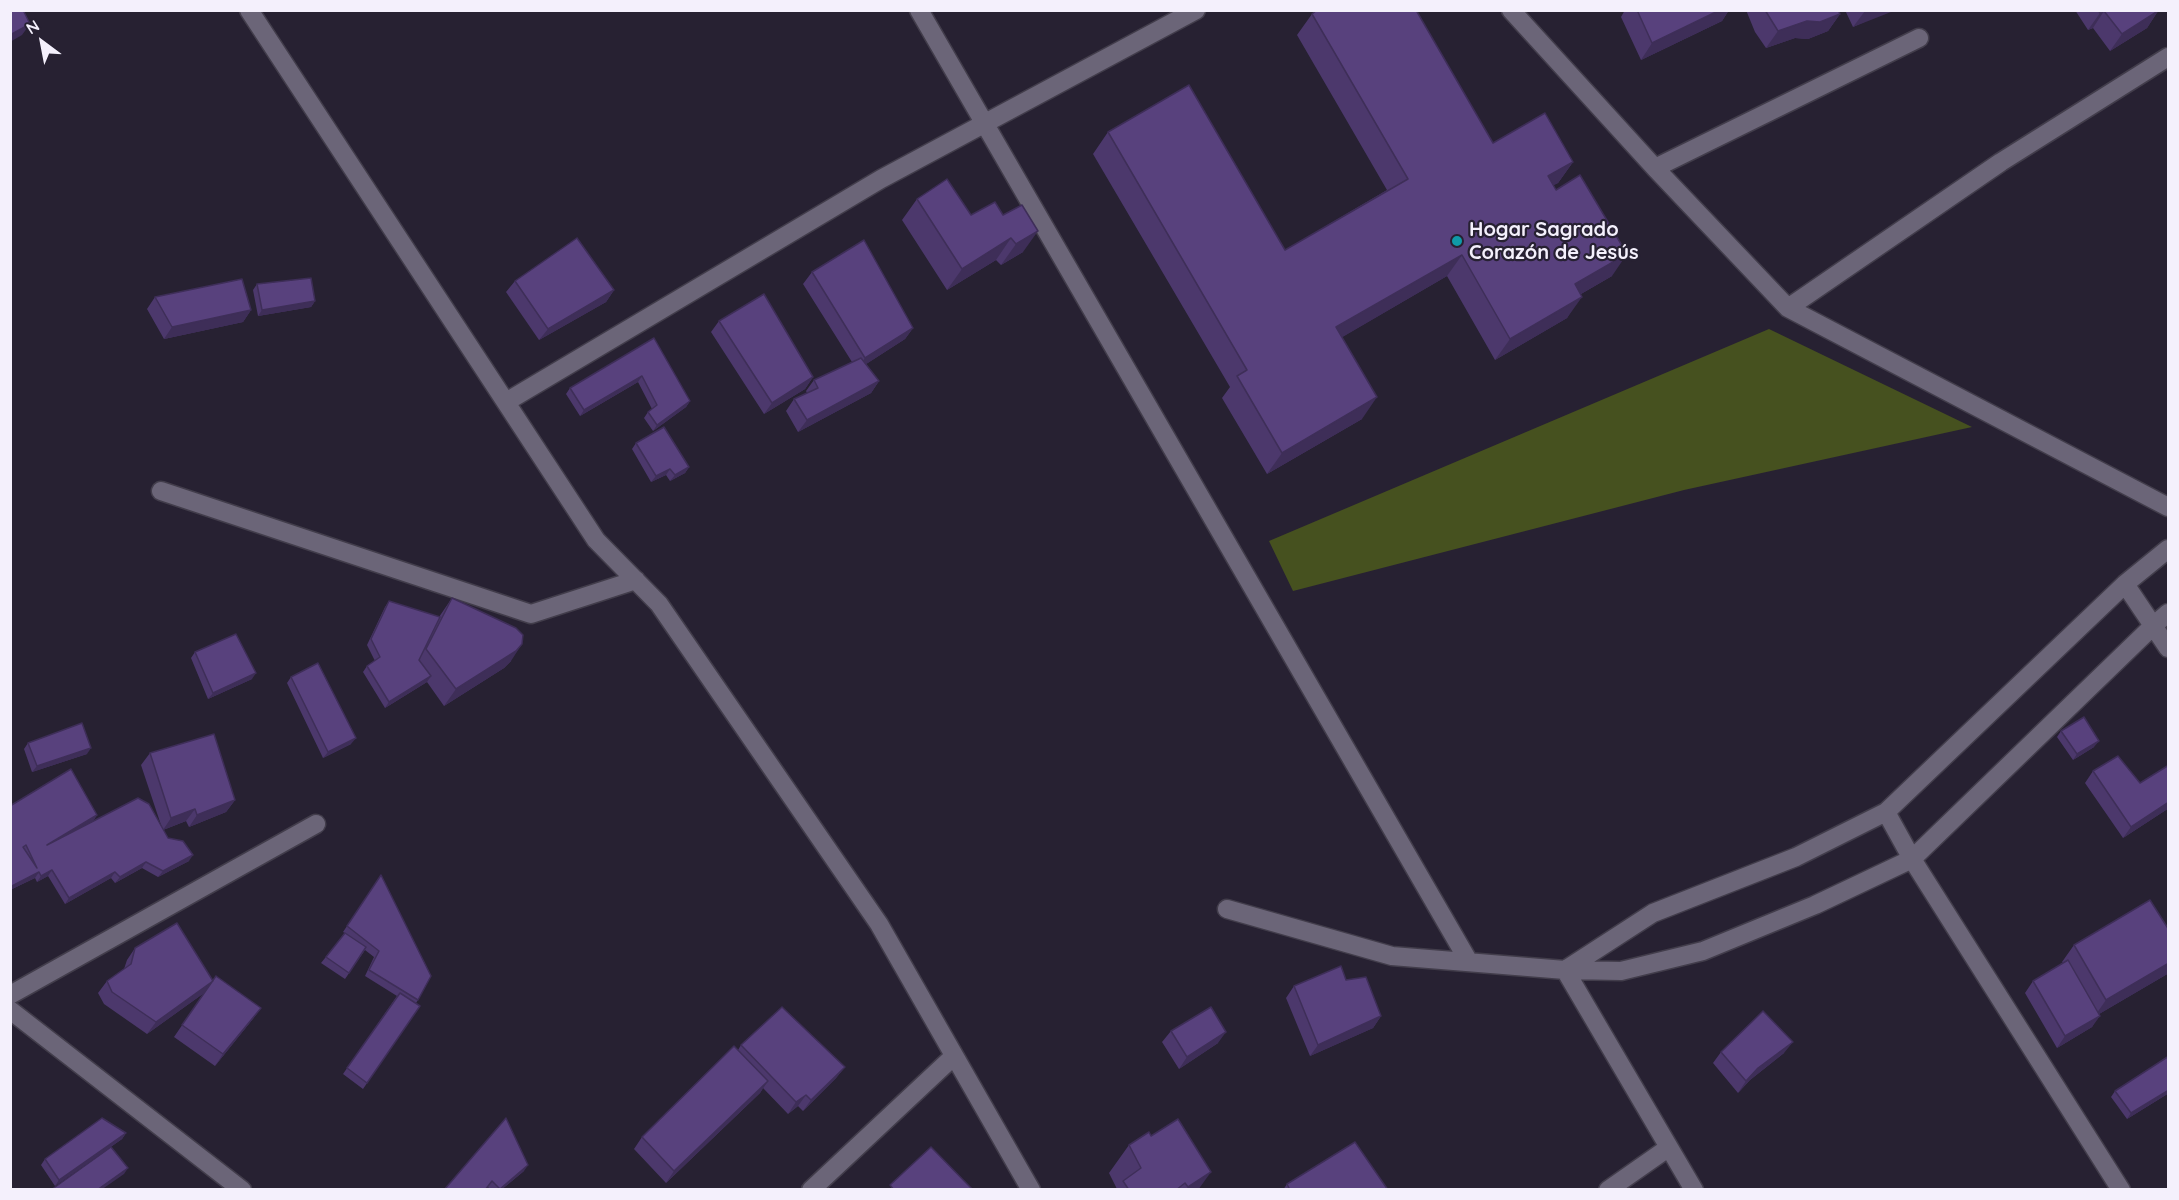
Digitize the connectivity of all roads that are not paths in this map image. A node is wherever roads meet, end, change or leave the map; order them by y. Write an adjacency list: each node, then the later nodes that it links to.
1 (249, 10): 10 (street)
2 (919, 10): 7 (street)
3 (1196, 10): 7 (street)
4 (1511, 10): 8 (street)
5 (1918, 38): 8 (street)
6 (2169, 57): 9 (street)
7 (984, 123): 10 (street); 23 (street)
8 (1654, 168): 9 (street)
9 (1788, 308): 12 (street)
10 (506, 402): 14 (street)
11 (161, 491): 14 (street)
12 (2169, 507)
13 (2169, 549): 15 (street)
14 (636, 580): 27 (street)
15 (2125, 584): 17 (street); 19 (street)
16 (2169, 613): 17 (street)
17 (2154, 625): 18 (street); 21 (street)
18 (2169, 648)
19 (1886, 812): 21 (street); 24 (street)
20 (316, 824): 25 (street)
21 (1912, 859): 24 (street); 34 (street)
22 (1227, 909): 23 (street)
23 (1469, 962): 24 (street)
24 (1565, 970): 28 (street)
25 (10, 995)
26 (10, 1010): 29 (street)
27 (954, 1056): 30 (street); 31 (street)
28 (1668, 1148): 32 (street); 33 (street)
29 (242, 1190)
30 (811, 1190)
31 (1031, 1190)
32 (1608, 1190)
33 (1694, 1190)
34 (2121, 1190)

